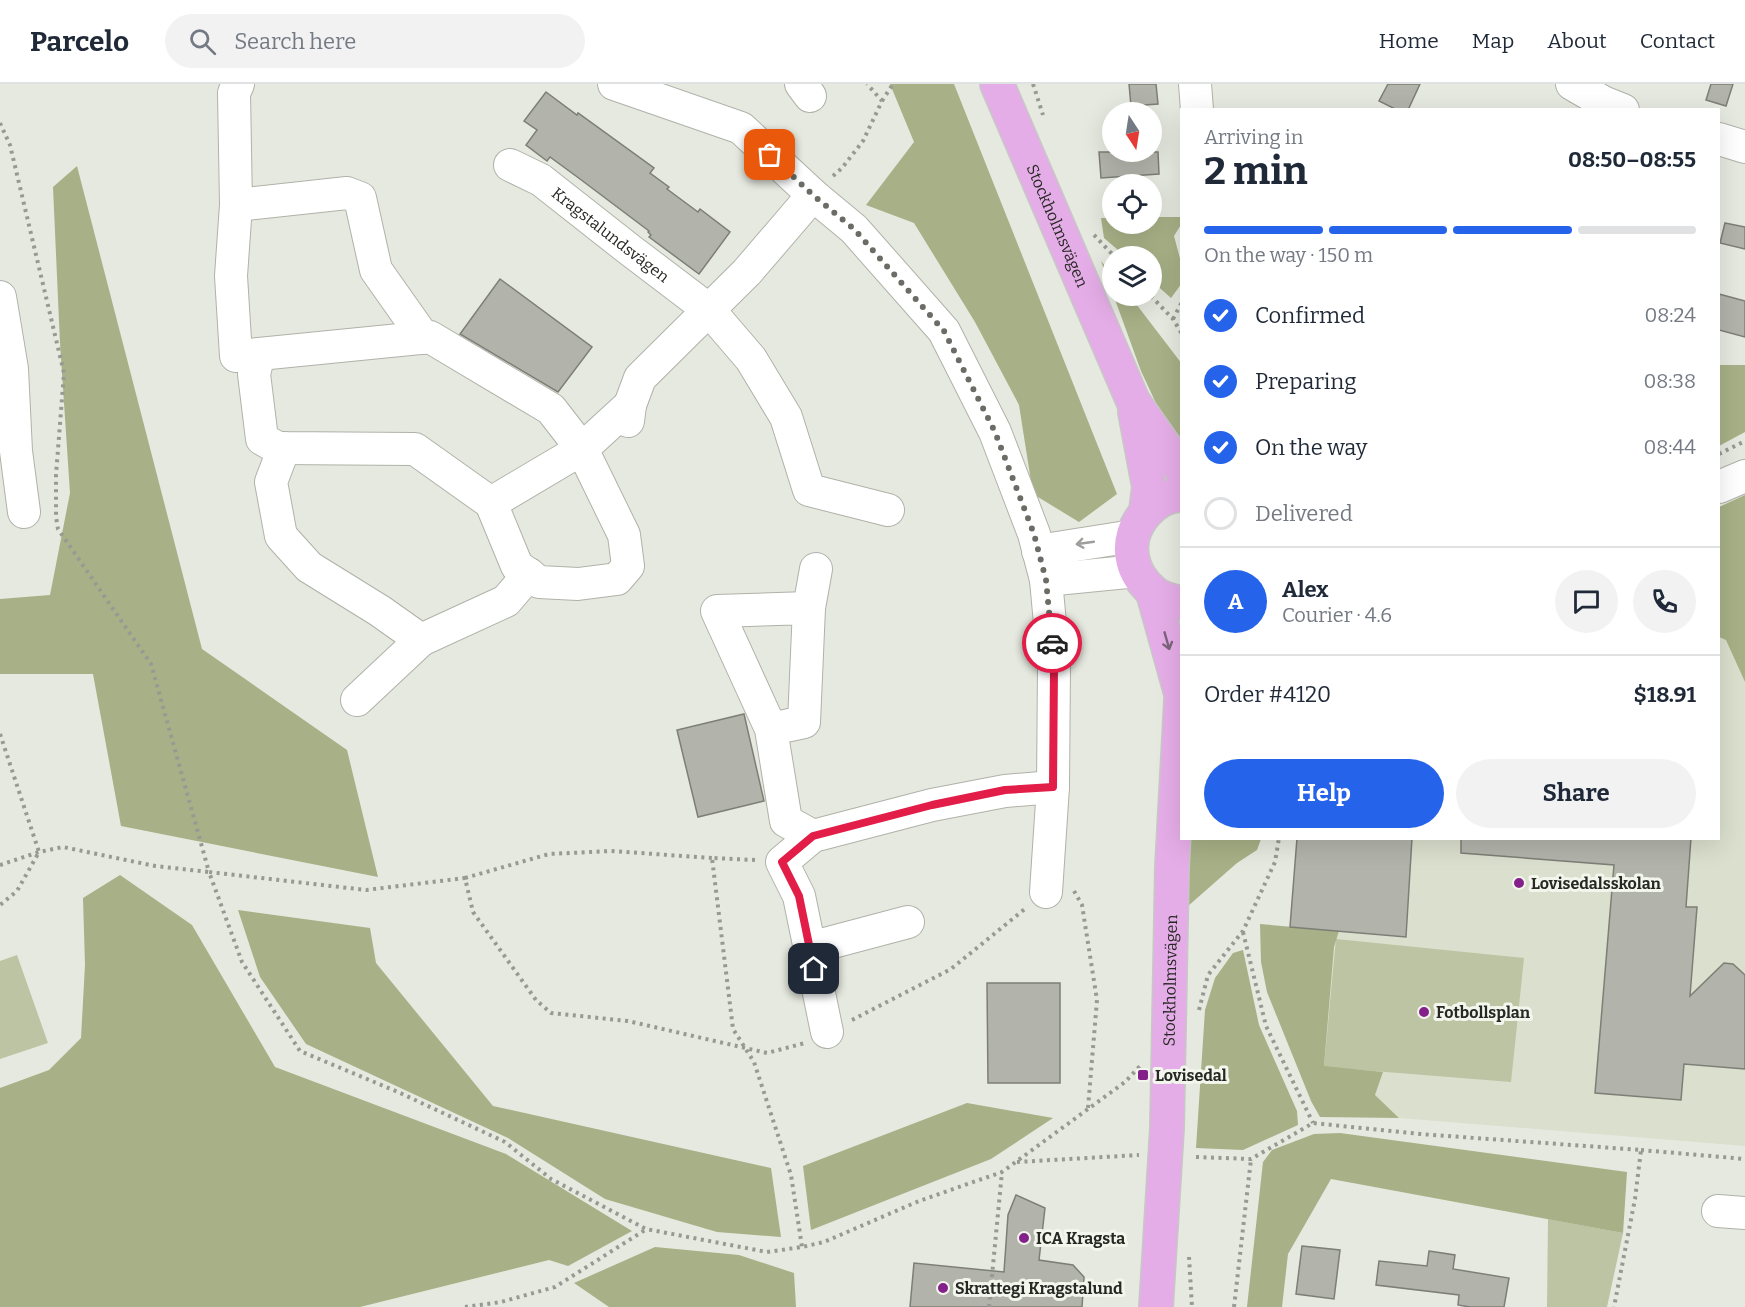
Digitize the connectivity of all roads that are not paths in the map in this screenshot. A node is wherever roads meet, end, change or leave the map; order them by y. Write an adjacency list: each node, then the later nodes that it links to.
1 (238, 84): 10 (street)
2 (614, 84): 9 (street)
3 (997, 84): 15 (main road, Stockholmsvägen)
4 (1195, 84): 5 (street)
5 (1197, 108)
6 (1720, 139): 7 (street)
7 (1745, 147)
8 (510, 165): 12 (street, Kragstalundsvägen)
9 (813, 195): 12 (street); 26 (street)
10 (236, 205): 13 (street); 14 (street)
11 (0, 297): 24 (street)
12 (709, 310): 17 (street); 23 (street, Kragstalundsvägen)
13 (424, 338): 14 (street); 17 (street)
14 (259, 354): 16 (street)
15 (1133, 401): 18 (main road, Stockholmsvägen); 25 (main road, Stockholmsvägen)
16 (284, 448): 22 (street); 32 (street)
17 (582, 449): 22 (street); 28 (street)
18 (1180, 468)
19 (1745, 476): 20 (street)
20 (1720, 487)
21 (1180, 495): 25 (main road)
22 (491, 503): 28 (street)
23 (888, 510)
24 (24, 512)
25 (1139, 524): 26 (street, one-way to 26); 30 (main road, Stockholmsvägen)
26 (1038, 550): 29 (street)
27 (816, 569): 31 (street)
28 (529, 574): 32 (street)
29 (1046, 580): 30 (street); 37 (street)
30 (1157, 589): 33 (main road, Stockholmsvägen, one-way to 33)
31 (809, 608): 36 (street); 36 (street)
32 (421, 640): 34 (street)
33 (1180, 682)
34 (357, 700)
35 (1180, 706): 43 (main road, Stockholmsvägen)
36 (771, 729): 38 (street)
37 (1053, 787): 38 (street); 39 (street)
38 (813, 836): 41 (street)
39 (1046, 892)
40 (908, 922): 41 (street)
41 (810, 948): 42 (street)
42 (827, 1032)
43 (1156, 1307)

